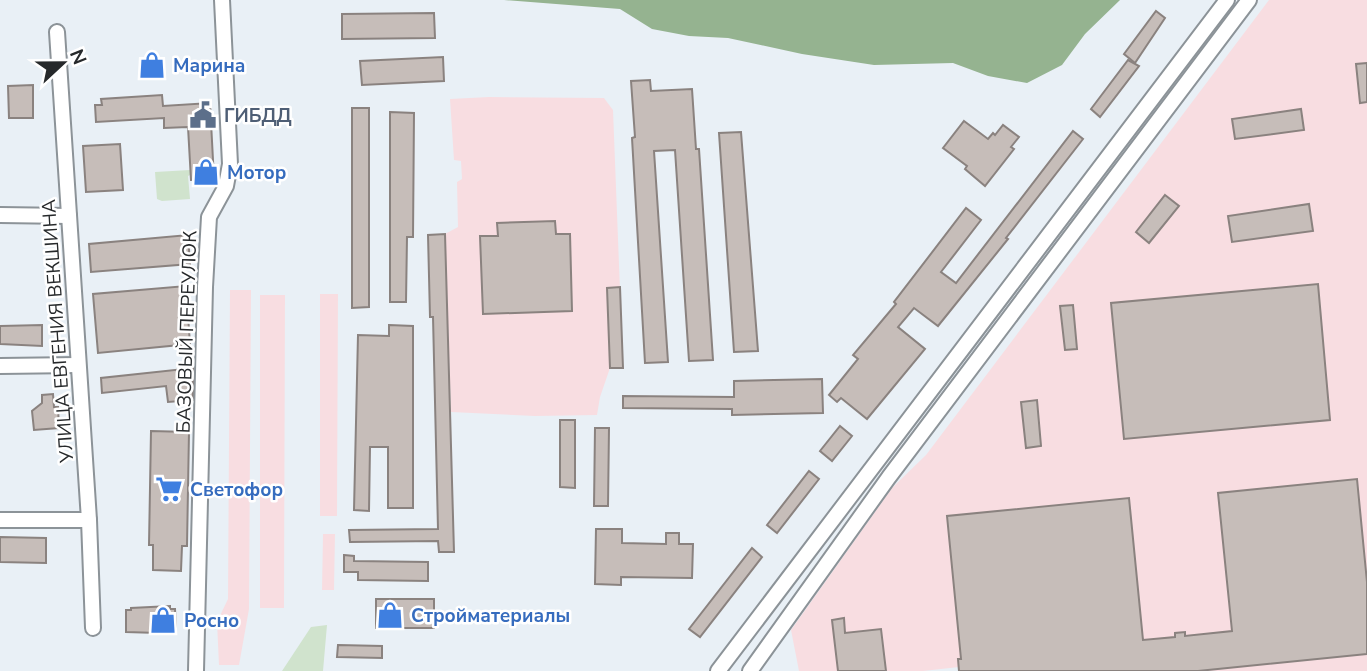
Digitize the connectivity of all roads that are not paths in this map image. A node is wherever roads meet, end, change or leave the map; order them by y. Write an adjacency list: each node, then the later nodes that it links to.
1 (222, 0): 12 (street, БАЗОВЫЙ ПЕРЕУЛОК)
2 (1227, 0): 13 (street)
3 (1250, 0): 14 (street)
4 (57, 32): 6 (street, УЛИЦА ЕВГЕНИЯ ВЕКШИНА)
5 (0, 215): 6 (street)
6 (69, 216): 7 (street, УЛИЦА ЕВГЕНИЯ ВЕКШИНА)
7 (78, 365): 8 (street); 10 (street, УЛИЦА ЕВГЕНИЯ ВЕКШИНА)
8 (0, 366)
9 (0, 520): 10 (street)
10 (89, 520): 11 (street, УЛИЦА ЕВГЕНИЯ ВЕКШИНА)
11 (93, 628)
12 (196, 671)
13 (718, 671)
14 (750, 671)

